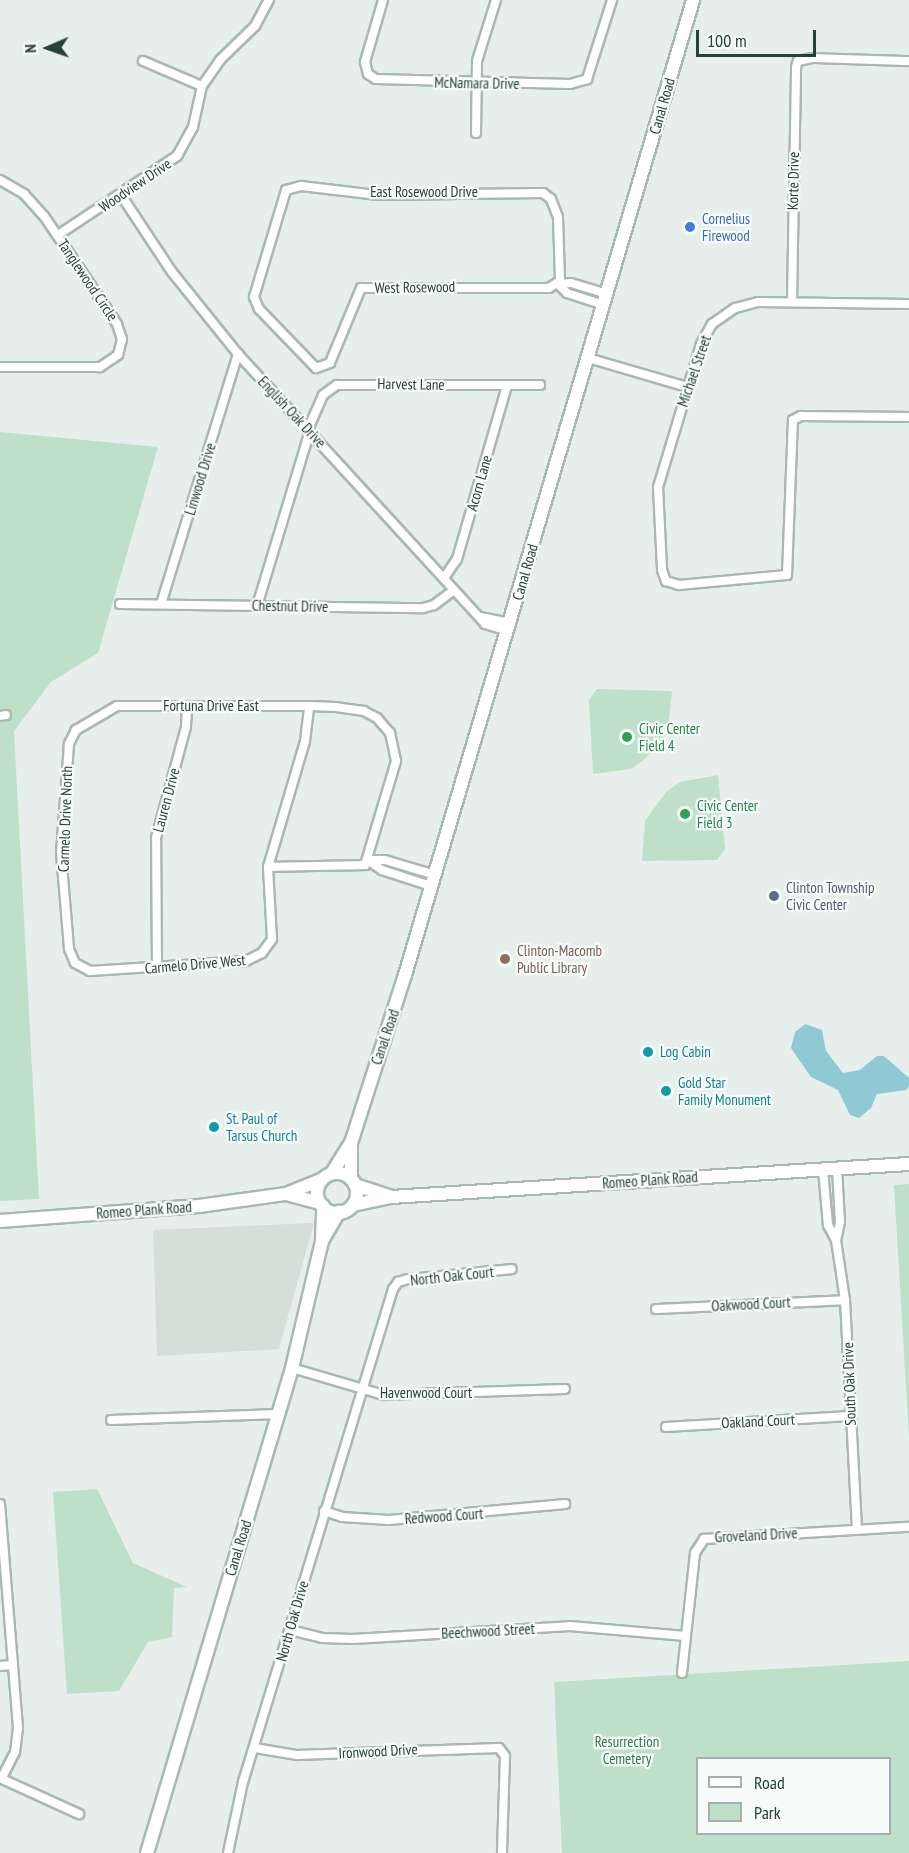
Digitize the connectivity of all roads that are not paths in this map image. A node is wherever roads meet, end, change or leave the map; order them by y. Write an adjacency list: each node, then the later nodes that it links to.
1 (269, 0): 9 (street, Woodview Drive)
2 (382, 0): 8 (street, McNamara Drive)
3 (496, 0): 8 (street)
4 (612, 0): 8 (street, McNamara Drive)
5 (693, 0): 15 (street, Canal Road)
6 (143, 61): 9 (street)
7 (909, 61): 16 (street, Korte Drive)
8 (477, 83): 10 (street)
9 (202, 86): 12 (street, Woodview Drive)
10 (476, 133)
11 (0, 180): 13 (street, Tanglewood Circle)
12 (121, 195): 13 (street, Woodview Drive); 18 (street, English Oak Drive)
13 (58, 235): 20 (street, Tanglewood Circle)
14 (558, 284): 15 (street); 21 (street, West Rosewood); 21 (street, East Rosewood Drive)
15 (606, 299): 19 (street, Canal Road)
16 (792, 302): 17 (street, Michael Street); 24 (street, Michael Street)
17 (909, 304)
18 (238, 354): 26 (street, English Oak Drive); 30 (street, Linwood Drive)
19 (588, 358): 24 (street); 32 (street, Canal Road)
20 (0, 367)
21 (324, 368)
22 (540, 385): 23 (street, Harvest Lane)
23 (507, 386): 26 (street, Harvest Lane); 27 (street, Acorn Lane)
24 (687, 387): 25 (street, Michael Street)
25 (909, 417)
26 (309, 430): 27 (street, English Oak Drive); 31 (street, Harvest Lane)
27 (444, 578): 28 (street, English Oak Drive)
28 (454, 590): 31 (street, Chestnut Drive); 32 (street, English Oak Drive)
29 (120, 604): 30 (street, Chestnut Drive)
30 (161, 604): 31 (street, Chestnut Drive)
31 (257, 606)
32 (509, 627): 38 (street, Canal Road)
33 (187, 706): 34 (street, Fortuna Drive East); 35 (street, Fortuna Drive East); 40 (street, Lauren Drive)
34 (309, 706): 36 (street, Fortuna Drive East); 37 (street)
35 (90, 720): 39 (street, Carmelo Drive North)
36 (368, 860): 37 (street); 38 (street)
37 (268, 867): 40 (street, Carmelo Drive West)
38 (433, 881): 41 (street, Canal Road)
39 (75, 963): 40 (street, Carmelo Drive West)
40 (157, 967)
41 (351, 1143): 45 (street, Canal Road); 46 (street, Canal Road)
42 (909, 1164): 43 (street, Romeo Plank Road)
43 (837, 1169): 44 (street, Romeo Plank Road); 53 (street, South Oak Drive)
44 (823, 1170): 48 (street, Romeo Plank Road); 53 (street, South Oak Drive)
45 (327, 1177): 46 (street); 47 (street, Romeo Plank Road); 49 (street)
46 (353, 1182): 48 (street, Romeo Plank Road); 50 (street)
47 (286, 1194): 49 (street, Romeo Plank Road); 52 (street, Romeo Plank Road)
48 (392, 1197): 50 (street, Romeo Plank Road)
49 (321, 1205): 51 (street); 54 (street, Canal Road)
50 (353, 1205): 51 (street)
51 (339, 1212): 54 (street, Canal Road)
52 (0, 1221)
53 (836, 1240): 56 (street, South Oak Drive)
54 (322, 1241): 58 (street, Canal Road)
55 (512, 1269): 60 (street, North Oak Court)
56 (845, 1300): 57 (street, Oakwood Court); 62 (street, South Oak Drive)
57 (656, 1309)
58 (292, 1368): 60 (street, Havenwood Court); 61 (street, Canal Road)
59 (565, 1389): 60 (street, Havenwood Court)
60 (360, 1390): 67 (street, North Oak Drive)
61 (278, 1414): 63 (street); 78 (street, Canal Road)
62 (850, 1416): 64 (street, Oakland Court); 69 (street, South Oak Drive)
63 (111, 1420)
64 (666, 1427)
65 (0, 1504): 72 (street)
66 (565, 1504): 67 (street, Redwood Court)
67 (324, 1511): 70 (street, North Oak Drive)
68 (909, 1527): 69 (street, Groveland Drive)
69 (857, 1530): 71 (street, Groveland Drive)
70 (290, 1630): 71 (street, Beechwood Street); 75 (street, North Oak Drive)
71 (686, 1636): 74 (street, Groveland Drive)
72 (13, 1665): 73 (street); 76 (street)
73 (0, 1666)
74 (682, 1673)
75 (255, 1749): 79 (street, North Oak Drive); 80 (street, Ironwood Drive)
76 (1, 1778): 77 (street)
77 (79, 1814)
78 (147, 1853)
79 (228, 1853)
80 (502, 1853)

